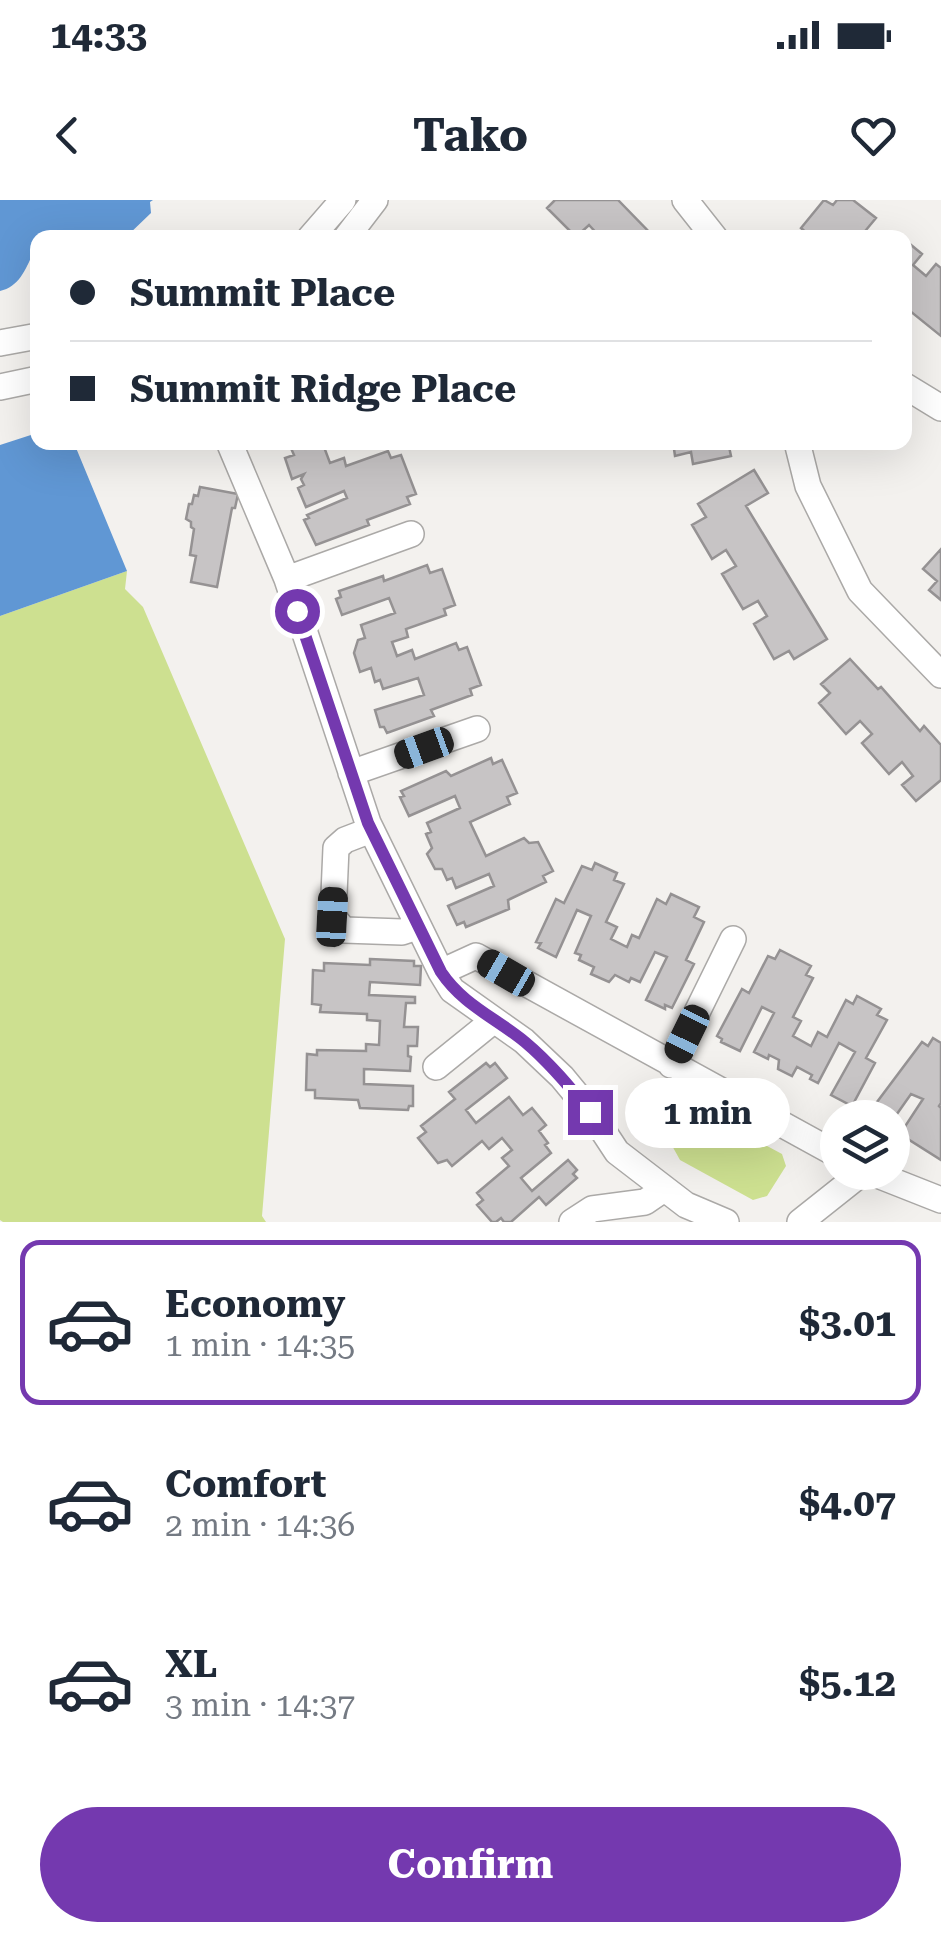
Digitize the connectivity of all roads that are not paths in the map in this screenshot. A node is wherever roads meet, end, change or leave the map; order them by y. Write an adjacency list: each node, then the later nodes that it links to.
1 (343, 200): 4 (street)
2 (375, 200): 5 (street)
3 (685, 200): 6 (street)
4 (317, 230)
5 (356, 230)
6 (709, 230)
7 (30, 337): 8 (street)
8 (0, 343)
9 (30, 380): 10 (street)
10 (0, 386)
11 (912, 390): 12 (street)
12 (941, 408)
13 (232, 450): 16 (street)
14 (799, 450): 17 (street)
15 (411, 534): 16 (street)
16 (287, 579): 19 (street)
17 (941, 675)
18 (477, 729): 19 (street)
19 (351, 773): 20 (street)
20 (371, 830): 21 (street); 21 (street)
21 (417, 927): 23 (street)
22 (733, 939): 25 (street)
23 (447, 981): 24 (street); 25 (street)
24 (494, 1020): 26 (street); 29 (street)
25 (672, 1065): 27 (street)
26 (436, 1067)
27 (820, 1146)
28 (910, 1188): 31 (street)
29 (664, 1189): 32 (street); 33 (street)
30 (843, 1190): 34 (street)
31 (941, 1200)
32 (713, 1220)
33 (572, 1222)
34 (800, 1222)

